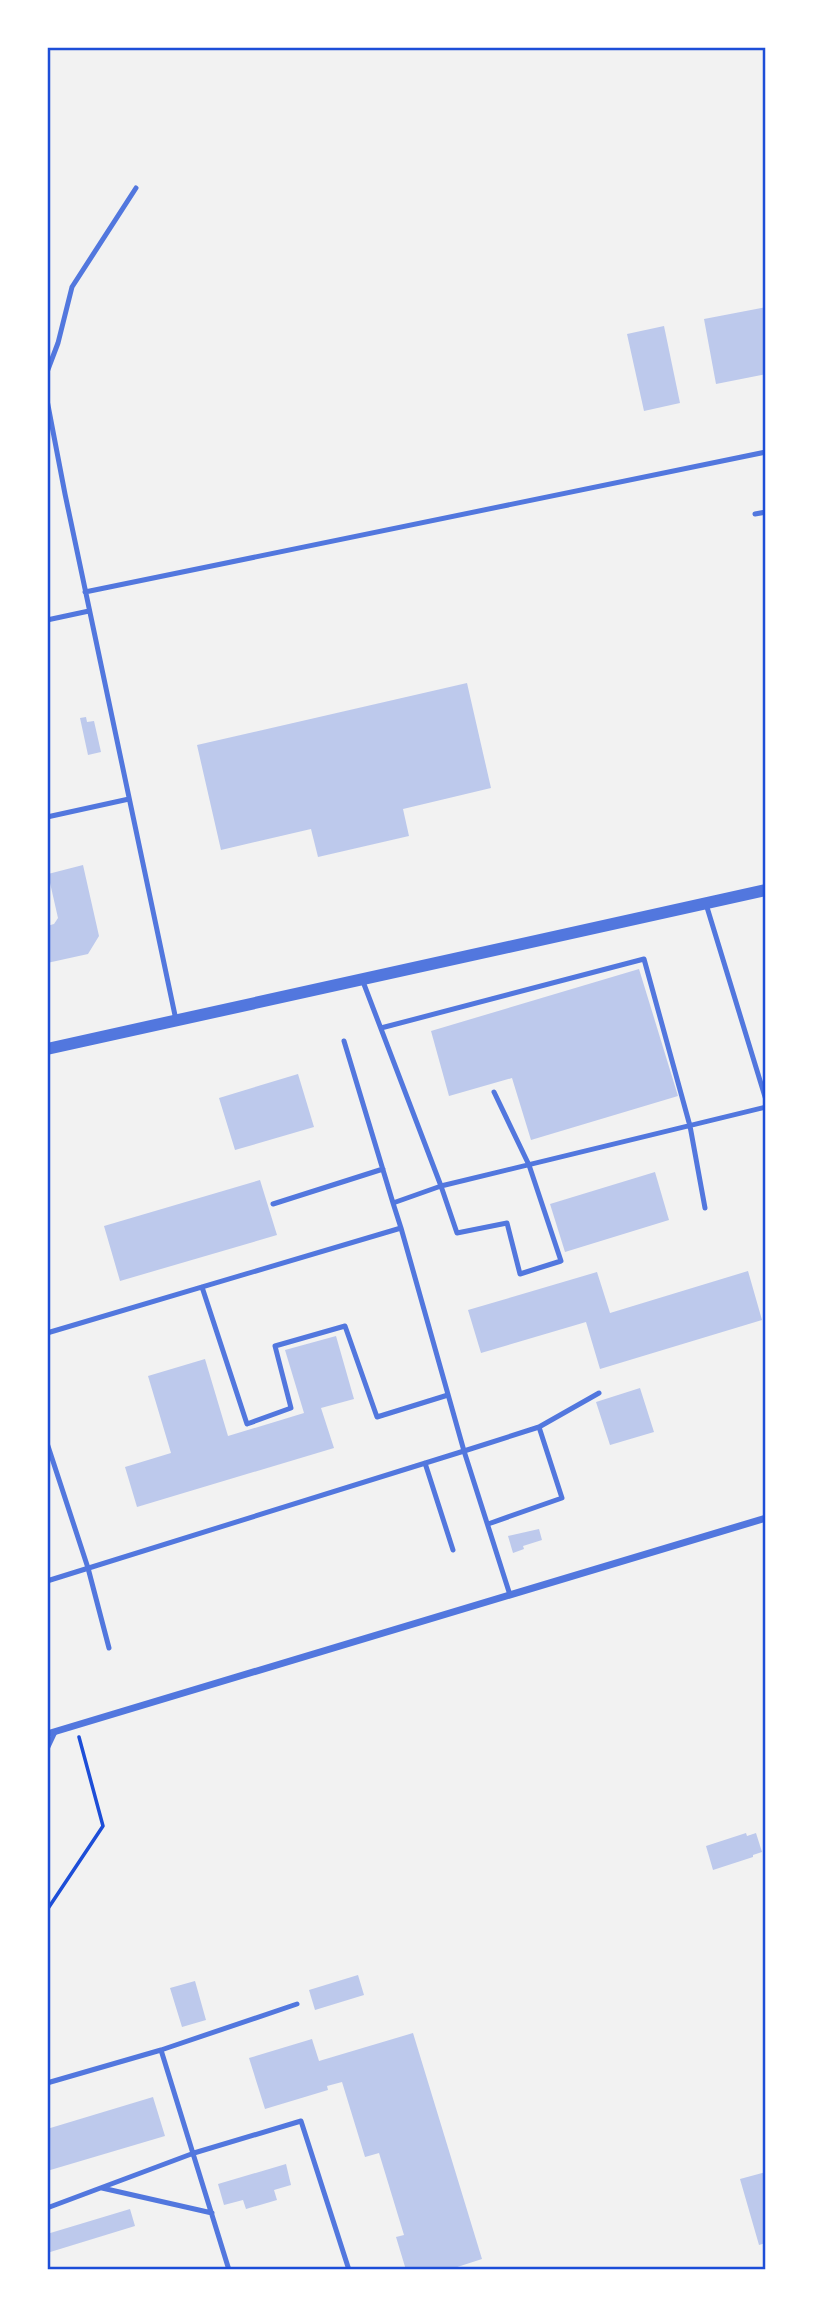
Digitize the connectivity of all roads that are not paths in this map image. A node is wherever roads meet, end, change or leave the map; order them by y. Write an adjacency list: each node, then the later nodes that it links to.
1 (136, 188): 2 (lane)
2 (47, 372)
3 (47, 400): 7 (lane)
4 (766, 452): 7 (lane)
5 (766, 512): 6 (lane)
6 (755, 514)
7 (85, 592): 8 (lane)
8 (89, 611): 9 (lane); 10 (lane)
9 (47, 620)
10 (129, 799): 11 (lane); 15 (lane)
11 (47, 817)
12 (766, 890): 13 (street)
13 (706, 904): 14 (street); 20 (lane)
14 (362, 979): 15 (street); 16 (lane)
15 (176, 1020): 18 (street)
16 (381, 1028): 22 (lane); 25 (lane)
17 (344, 1041): 24 (lane)
18 (47, 1049)
19 (494, 1092): 23 (lane)
20 (766, 1100)
21 (766, 1107): 22 (lane)
22 (690, 1126): 23 (lane); 28 (lane)
23 (529, 1165): 25 (lane); 25 (lane)
24 (383, 1169): 26 (lane); 27 (lane)
25 (441, 1186): 26 (lane)
26 (393, 1203): 29 (lane)
27 (273, 1204)
28 (705, 1208)
29 (401, 1228): 30 (lane); 33 (lane)
30 (202, 1287): 31 (lane); 33 (lane)
31 (47, 1333)
32 (599, 1393): 34 (lane)
33 (449, 1395): 36 (lane)
34 (540, 1427): 36 (lane); 39 (lane)
35 (47, 1443): 41 (lane)
36 (464, 1451): 37 (lane); 39 (lane)
37 (425, 1463): 40 (lane); 41 (lane)
38 (766, 1518): 43 (street)
39 (488, 1524): 43 (lane)
40 (453, 1550)
41 (88, 1568): 42 (lane); 44 (lane)
42 (47, 1581)
43 (510, 1595): 45 (street)
44 (109, 1648)
45 (51, 1733): 46 (lane)
46 (47, 1749)
47 (297, 2004): 48 (lane)
48 (161, 2050): 49 (lane); 50 (lane)
49 (47, 2083)
50 (194, 2153): 51 (lane); 53 (lane); 55 (lane)
51 (102, 2188): 52 (lane); 53 (lane)
52 (47, 2208)
53 (212, 2213): 54 (lane)
54 (229, 2270)
55 (349, 2270)

